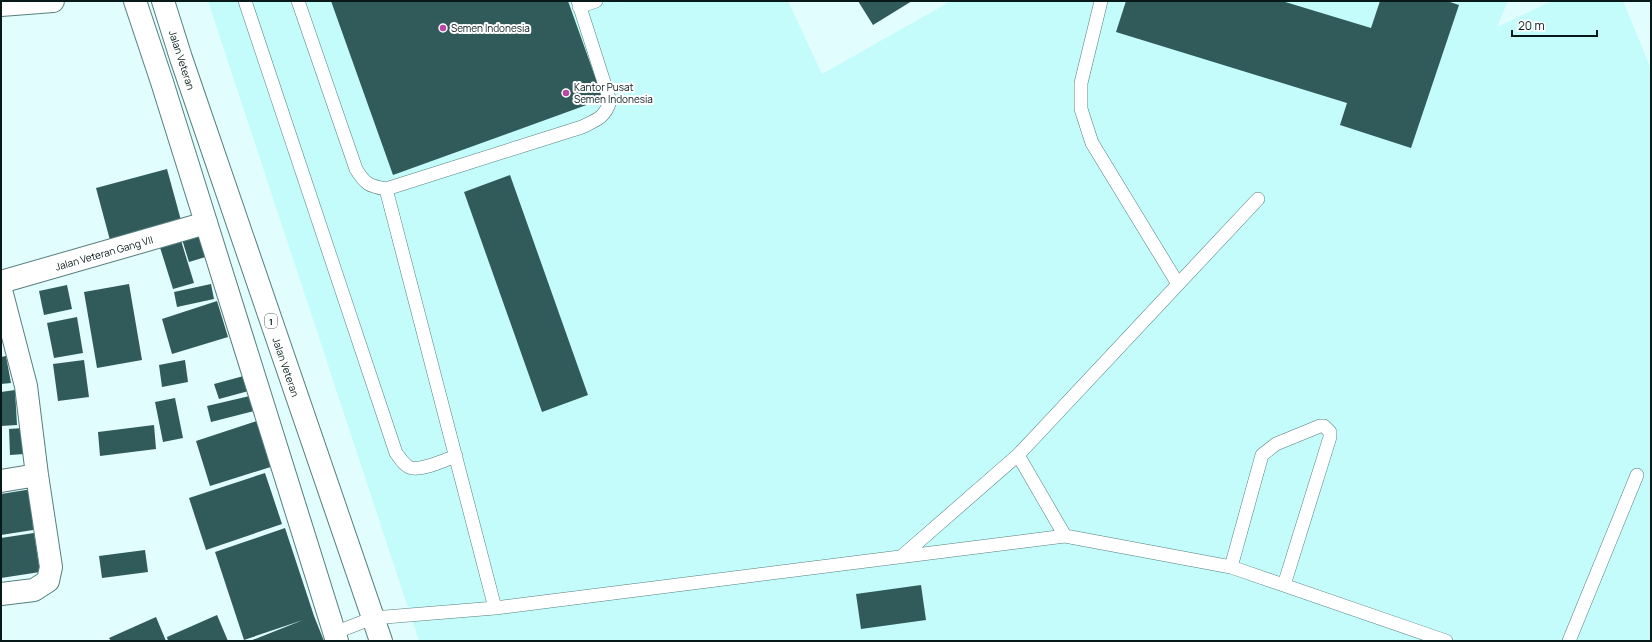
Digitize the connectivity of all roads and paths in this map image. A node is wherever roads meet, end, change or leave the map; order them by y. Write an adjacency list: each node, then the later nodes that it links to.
1 (53, 1): 9 (main road)
2 (135, 1): 12 (main road)
3 (163, 1): 27 (main road, Jalan Veteran / 1)
4 (245, 1): 17 (lane)
5 (298, 1): 10 (lane)
6 (596, 1): 8 (lane)
7 (1101, 1): 14 (lane)
8 (579, 4): 10 (lane)
9 (1, 5)
10 (386, 190): 17 (lane)
11 (1258, 199): 14 (lane)
12 (206, 224): 13 (main road, Jalan Veteran Gang VII); 28 (main road)
13 (1, 282)
14 (1178, 284): 16 (lane)
15 (1, 290): 18 (main road)
16 (1018, 455): 21 (lane); 22 (lane)
17 (456, 456): 26 (lane)
18 (37, 475): 20 (main road); 25 (main road)
19 (1637, 475): 31 (lane)
20 (1, 481)
21 (1065, 536): 22 (lane); 23 (lane)
22 (900, 557): 26 (lane)
23 (1231, 567): 24 (lane); 24 (lane)
24 (1284, 585): 30 (lane)
25 (1, 594)
26 (495, 608): 27 (lane)
27 (372, 618): 28 (lane); 29 (main road, Jalan Veteran / 1)
28 (336, 637)
29 (381, 641)
30 (1446, 641)
31 (1569, 641)

